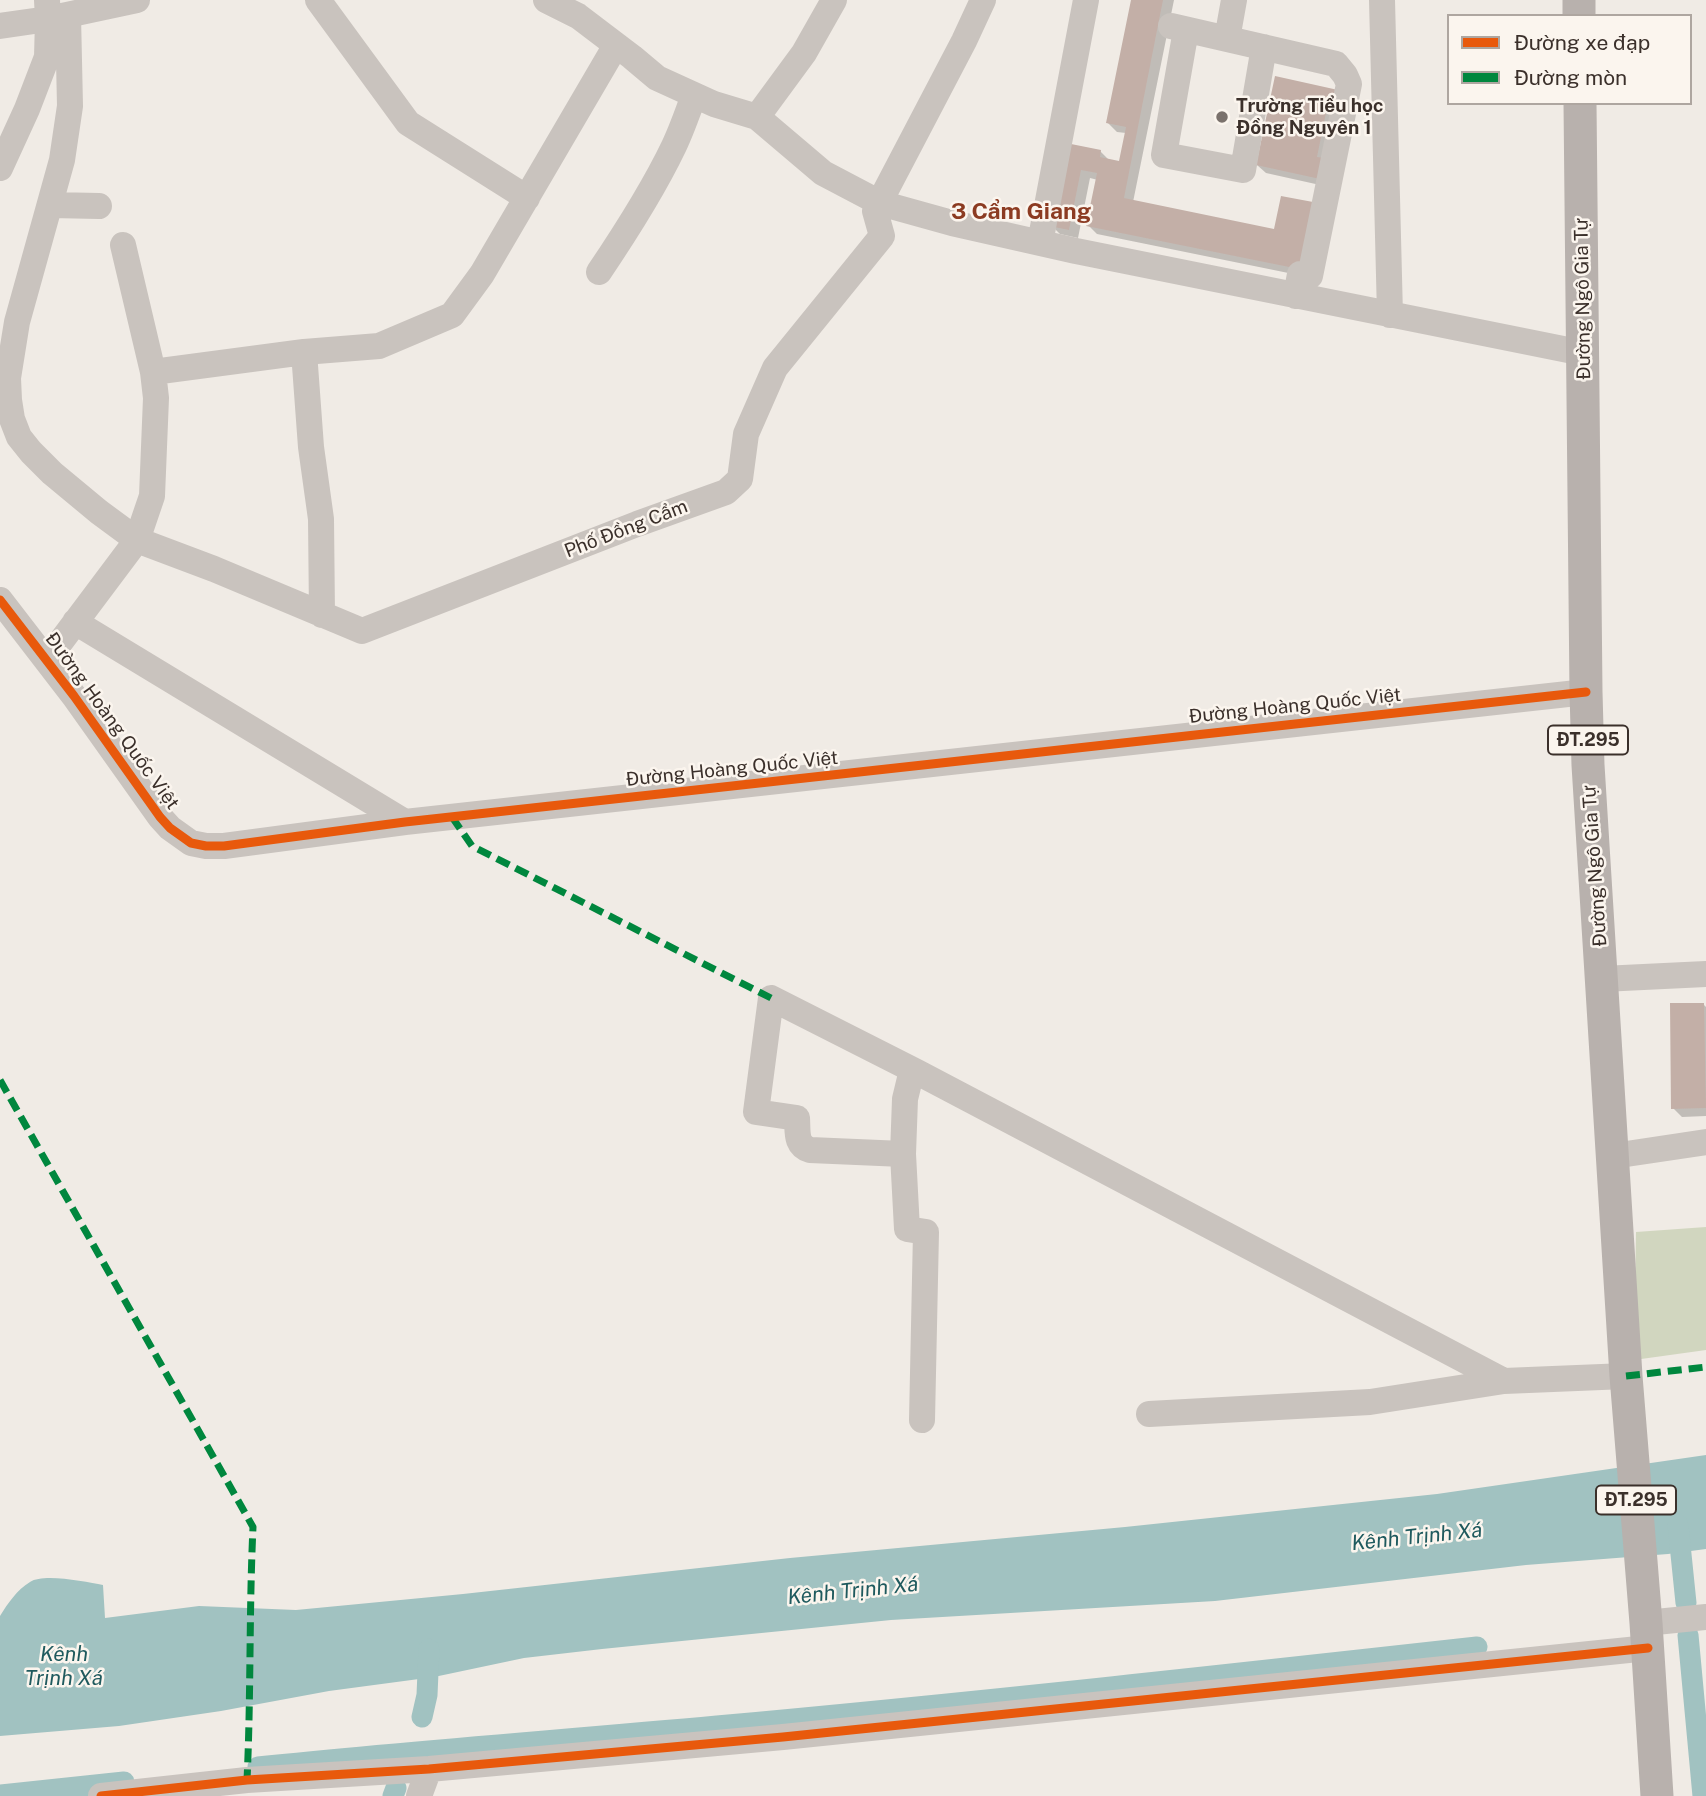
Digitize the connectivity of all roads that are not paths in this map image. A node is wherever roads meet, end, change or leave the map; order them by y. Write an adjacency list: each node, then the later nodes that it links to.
1 (137, 0): 9 (street)
2 (318, 0): 18 (street)
3 (547, 0): 12 (street)
4 (834, 0): 16 (street)
5 (983, 0): 19 (street)
6 (1086, 0): 22 (street)
7 (1234, 0): 11 (street)
8 (1382, 0): 26 (street)
9 (54, 11): 10 (street); 17 (street); 20 (street, Phố Đồng Cẩm)
10 (0, 26)
11 (1227, 39): 13 (street); 13 (street)
12 (616, 45): 14 (street); 18 (street)
13 (1264, 47): 25 (street)
14 (694, 95): 16 (street); 24 (street)
15 (1580, 105): 28 (main road, Đường Ngô Gia Tự / ĐT.295)
16 (757, 117): 19 (street)
17 (0, 168)
18 (527, 198): 27 (street)
19 (880, 203): 22 (street); 32 (street, Phố Đồng Cẩm)
20 (51, 205): 21 (street); 30 (street, Phố Đồng Cẩm)
21 (99, 206)
22 (1040, 243): 25 (street)
23 (123, 245): 29 (street)
24 (599, 272)
25 (1296, 296): 26 (street)
26 (1390, 315): 28 (street)
27 (304, 352): 29 (street); 32 (street)
28 (1583, 353): 35 (main road, Đường Ngô Gia Tự / ĐT.295)
29 (153, 372): 30 (street)
30 (137, 540): 32 (street, Phố Đồng Cẩm); 33 (street)
31 (0, 600): 34 (street, Đường Hoàng Quốc Việt)
32 (322, 615)
33 (75, 622): 34 (street); 36 (street)
34 (47, 660): 36 (street, Đường Hoàng Quốc Việt)
35 (1586, 692): 36 (street, Đường Hoàng Quốc Việt); 38 (main road, Đường Ngô Gia Tự / ĐT.295)
36 (405, 822)
37 (1706, 974): 38 (street)
38 (1602, 979): 42 (main road, Đường Ngô Gia Tự / ĐT.295)
39 (912, 1070): 41 (street); 41 (street); 44 (street)
40 (1706, 1142): 42 (street)
41 (903, 1154): 46 (street)
42 (1613, 1156): 43 (main road, Đường Ngô Gia Tự / ĐT.295)
43 (1626, 1376): 44 (street); 48 (main road, ĐT.295)
44 (1504, 1381): 45 (street)
45 (1149, 1415)
46 (922, 1420)
47 (1706, 1618): 48 (street)
48 (1647, 1635): 49 (street); 52 (main road, ĐT.295)
49 (429, 1769): 50 (street); 51 (street)
50 (101, 1796)
51 (419, 1796)
52 (1657, 1796)

